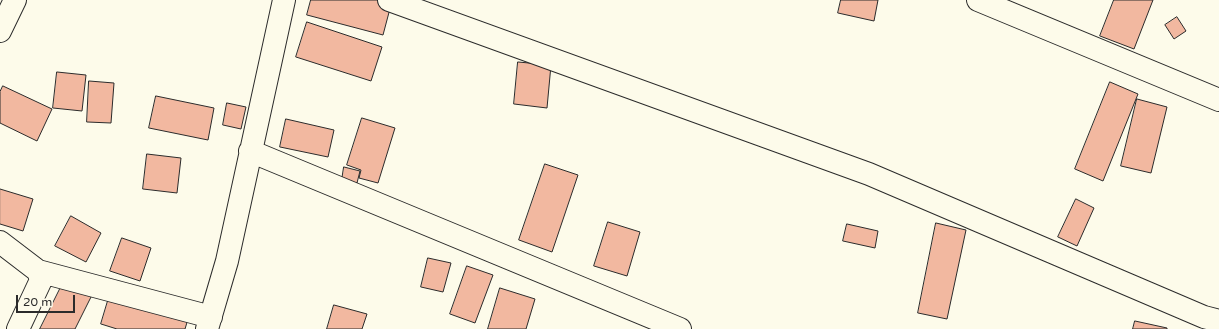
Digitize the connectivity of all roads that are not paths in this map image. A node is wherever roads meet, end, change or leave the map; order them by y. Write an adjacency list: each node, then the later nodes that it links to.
1 (15, 0): 5 (street)
2 (284, 0): 7 (street)
3 (389, 0): 10 (street)
4 (978, 0): 6 (street)
5 (0, 31)
6 (1219, 100)
7 (250, 151): 11 (street); 13 (street)
8 (0, 242): 9 (street)
9 (38, 271): 11 (street); 12 (street)
10 (1219, 321)
11 (209, 323)
12 (18, 329)
13 (680, 329)

